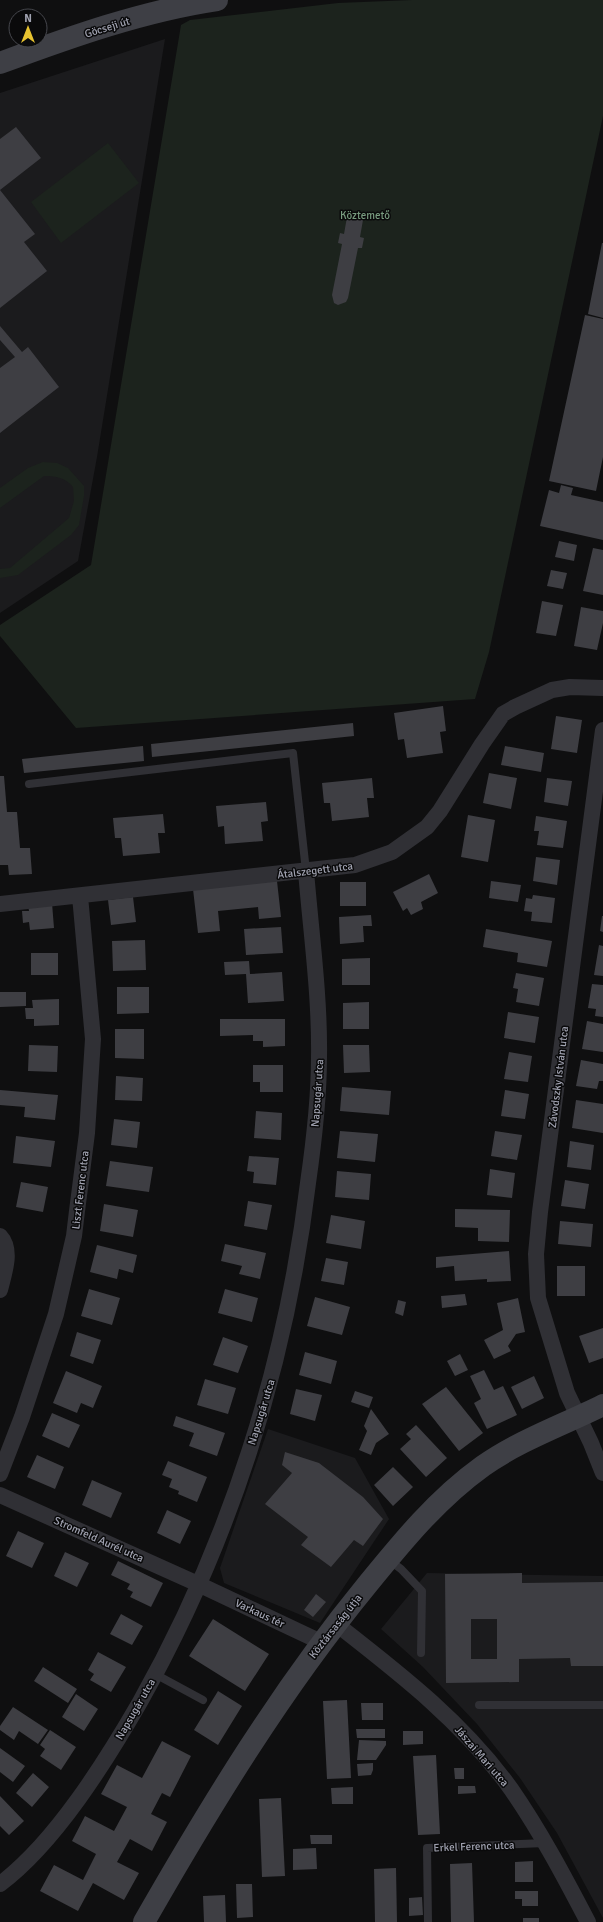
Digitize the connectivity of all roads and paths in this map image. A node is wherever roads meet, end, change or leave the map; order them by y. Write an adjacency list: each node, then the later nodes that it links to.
1 (217, 0): 2 (street, Göcseji út)
2 (0, 63)
3 (603, 688): 6 (street, Átalszegett utca)
4 (603, 730): 12 (street, Závodszky István utca)
5 (29, 784): 6 (lane)
6 (306, 872): 7 (street, Átalszegett utca); 17 (street, Napsugár utca)
7 (80, 896): 8 (street, Átalszegett utca); 13 (street, Liszt Ferenc utca)
8 (0, 904)
9 (3, 1239): 10 (street)
10 (0, 1290)
11 (603, 1405): 12 (street, Köztársaság útja)
12 (579, 1417): 14 (street, Závodszky István utca); 16 (street, Köztársaság útja)
13 (0, 1474)
14 (603, 1474)
15 (0, 1495): 17 (street, Stromfeld Aurél utca)
16 (388, 1559): 18 (street, Köztársaság útja); 20 (lane)
17 (198, 1584): 19 (street, Varkaus tér); 21 (street, Napsugár utca)
18 (335, 1623): 19 (street, Köztársaság útja); 25 (street, Jászai Mari utca)
19 (321, 1642): 27 (street, Köztársaság útja)
20 (421, 1652)
21 (155, 1674): 22 (lane); 26 (street, Napsugár utca)
22 (203, 1700)
23 (479, 1705): 24 (lane)
24 (603, 1705)
25 (546, 1843): 28 (lane, Erkel Ferenc utca); 29 (street, Jászai Mari utca)
26 (0, 1884)
27 (144, 1922)
28 (428, 1922)
29 (588, 1922)

